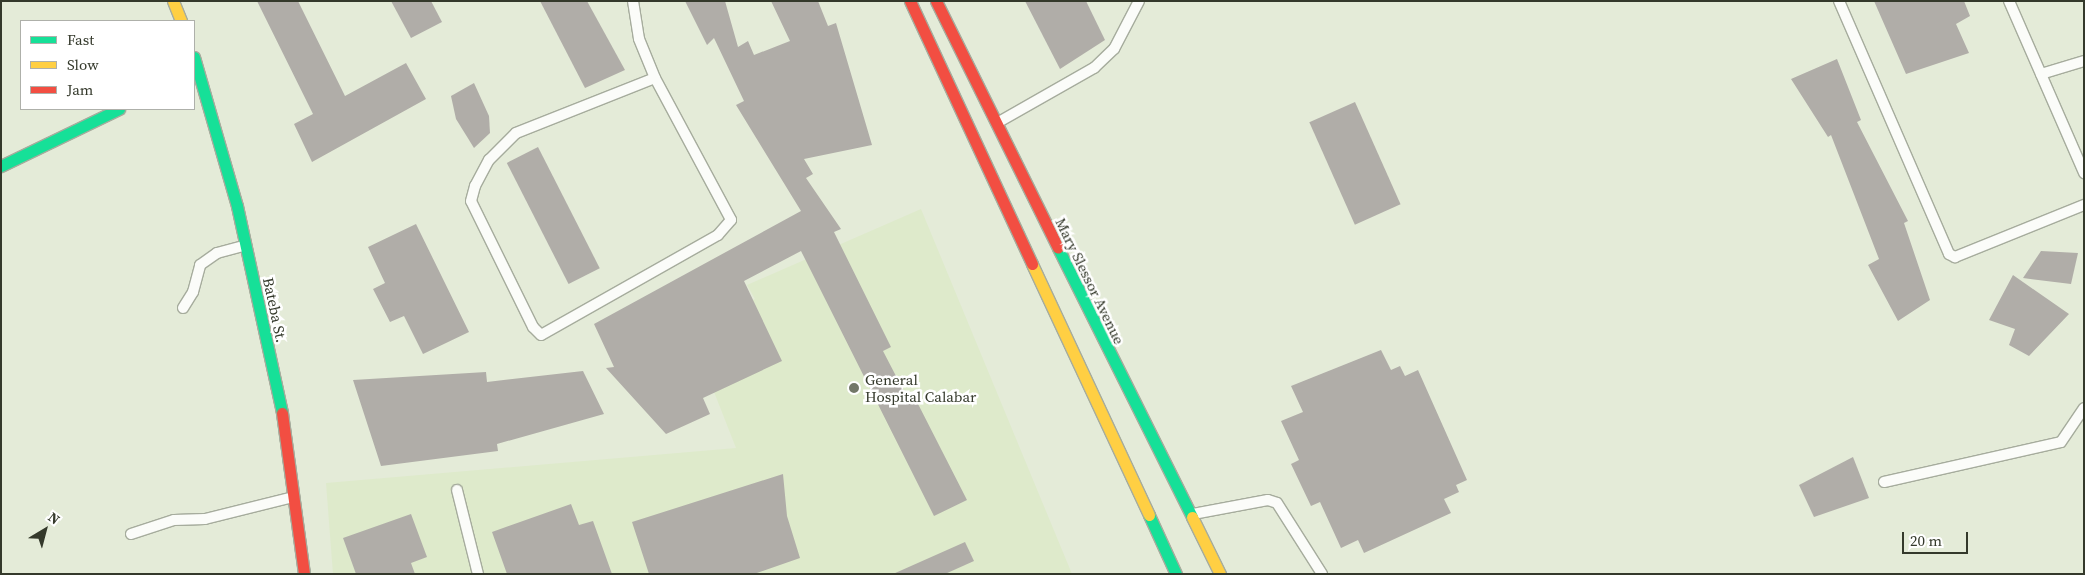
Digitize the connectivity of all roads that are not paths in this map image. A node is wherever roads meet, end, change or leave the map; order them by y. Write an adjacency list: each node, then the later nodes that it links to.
1 (173, 1): 8 (main road)
2 (634, 1): 12 (lane)
3 (910, 1): 28 (main road)
4 (936, 1): 14 (main road, Mary Slessor Avenue)
5 (1139, 1): 14 (lane)
6 (1839, 1): 17 (lane)
7 (2009, 1): 11 (lane)
8 (181, 20)
9 (195, 61): 18 (main road, Bateba St.)
10 (2084, 61): 11 (lane)
11 (2041, 74): 16 (lane)
12 (655, 78): 12 (lane)
13 (117, 110): 15 (main road)
14 (996, 124): 24 (main road, Mary Slessor Avenue)
15 (1, 166)
16 (2084, 173)
17 (2084, 205)
18 (245, 245): 19 (lane); 23 (main road, Bateba St.)
19 (183, 308)
20 (2084, 408): 21 (lane)
21 (1884, 482)
22 (458, 490): 27 (lane)
23 (294, 497): 25 (lane); 26 (main road, Bateba St.)
24 (1190, 515): 29 (main road, Mary Slessor Avenue); 30 (lane)
25 (131, 534)
26 (304, 574)
27 (478, 574)
28 (1176, 574)
29 (1220, 574)
30 (1322, 574)

